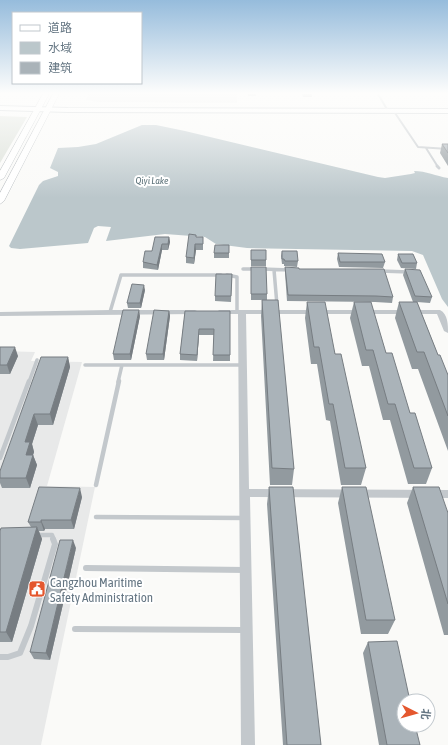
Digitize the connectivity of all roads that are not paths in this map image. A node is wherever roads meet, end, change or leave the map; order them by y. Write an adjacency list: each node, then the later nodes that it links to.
1 (28, 129): 7 (main road)
2 (38, 129): 8 (main road)
3 (405, 129): 4 (lane)
4 (426, 148): 5 (lane); 6 (lane)
5 (448, 149)
6 (439, 168)
7 (0, 178)
8 (0, 201)
9 (243, 269): 10 (lane)
10 (274, 270): 11 (lane); 18 (lane)
11 (298, 270)
12 (375, 271): 13 (lane)
13 (414, 272)
14 (110, 312): 15 (street); 17 (lane); 19 (street)
15 (205, 312)
16 (213, 312): 17 (street)
17 (240, 312): 18 (street); 24 (street)
18 (278, 312): 20 (street)
19 (0, 314)
20 (448, 331)
21 (37, 360): 25 (lane)
22 (85, 364): 23 (lane)
23 (122, 365): 24 (lane); 26 (lane)
24 (243, 365): 27 (street)
25 (0, 458)
26 (96, 485)
27 (245, 493): 28 (street); 30 (street)
28 (448, 494)
29 (96, 517): 30 (lane)
30 (245, 518): 33 (street)
31 (30, 535): 36 (lane)
32 (86, 568): 33 (lane)
33 (246, 570): 35 (street)
34 (75, 629): 35 (lane)
35 (246, 630): 37 (street)
36 (0, 657)
37 (248, 745)

